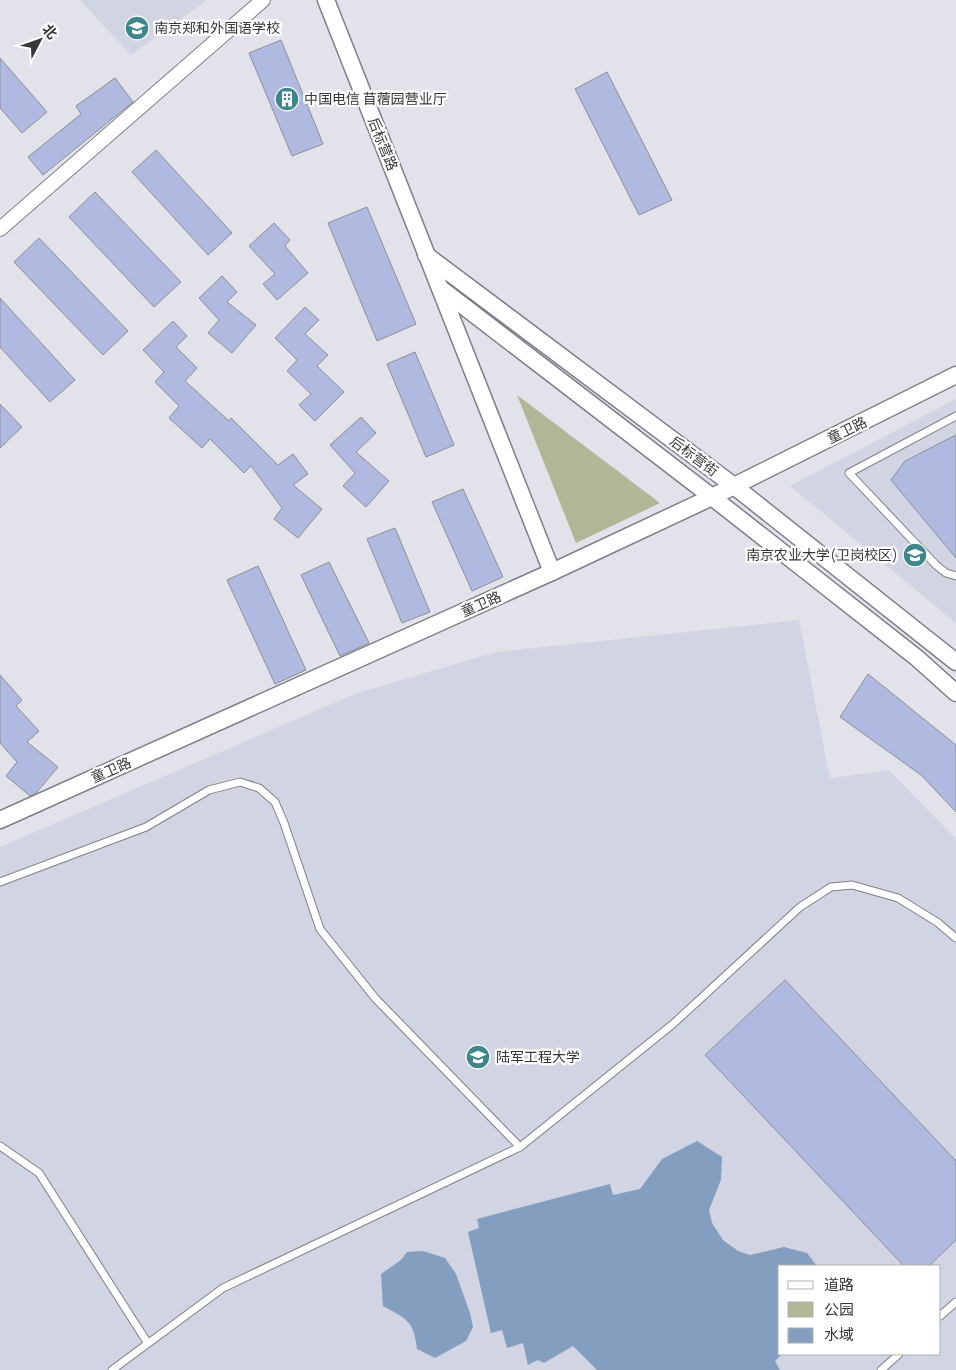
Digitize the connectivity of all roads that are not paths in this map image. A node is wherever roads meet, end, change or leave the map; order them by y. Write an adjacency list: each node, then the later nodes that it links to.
1 (263, 0): 3 (street)
2 (326, 0): 4 (street, 后标营路)
3 (0, 228)
4 (426, 255): 5 (street, 后标营路); 8 (street, 后标营街)
5 (440, 288): 9 (street, 后标营街); 10 (street, 后标营路)
6 (956, 376): 8 (street, 童卫路)
7 (956, 416): 11 (lane)
8 (734, 486): 9 (street, 童卫路); 12 (street, 后标营街)
9 (712, 496): 10 (street, 童卫路); 13 (street, 后标营街)
10 (552, 572): 14 (street, 童卫路)
11 (956, 576)
12 (956, 662)
13 (956, 693)
14 (0, 820)
15 (0, 882): 18 (lane)
16 (956, 938): 18 (lane)
17 (0, 1146): 21 (lane)
18 (520, 1147): 21 (lane)
19 (956, 1302): 20 (lane)
20 (941, 1315)
21 (148, 1342): 23 (lane)
22 (898, 1355): 24 (lane)
23 (112, 1370)
24 (881, 1370)

